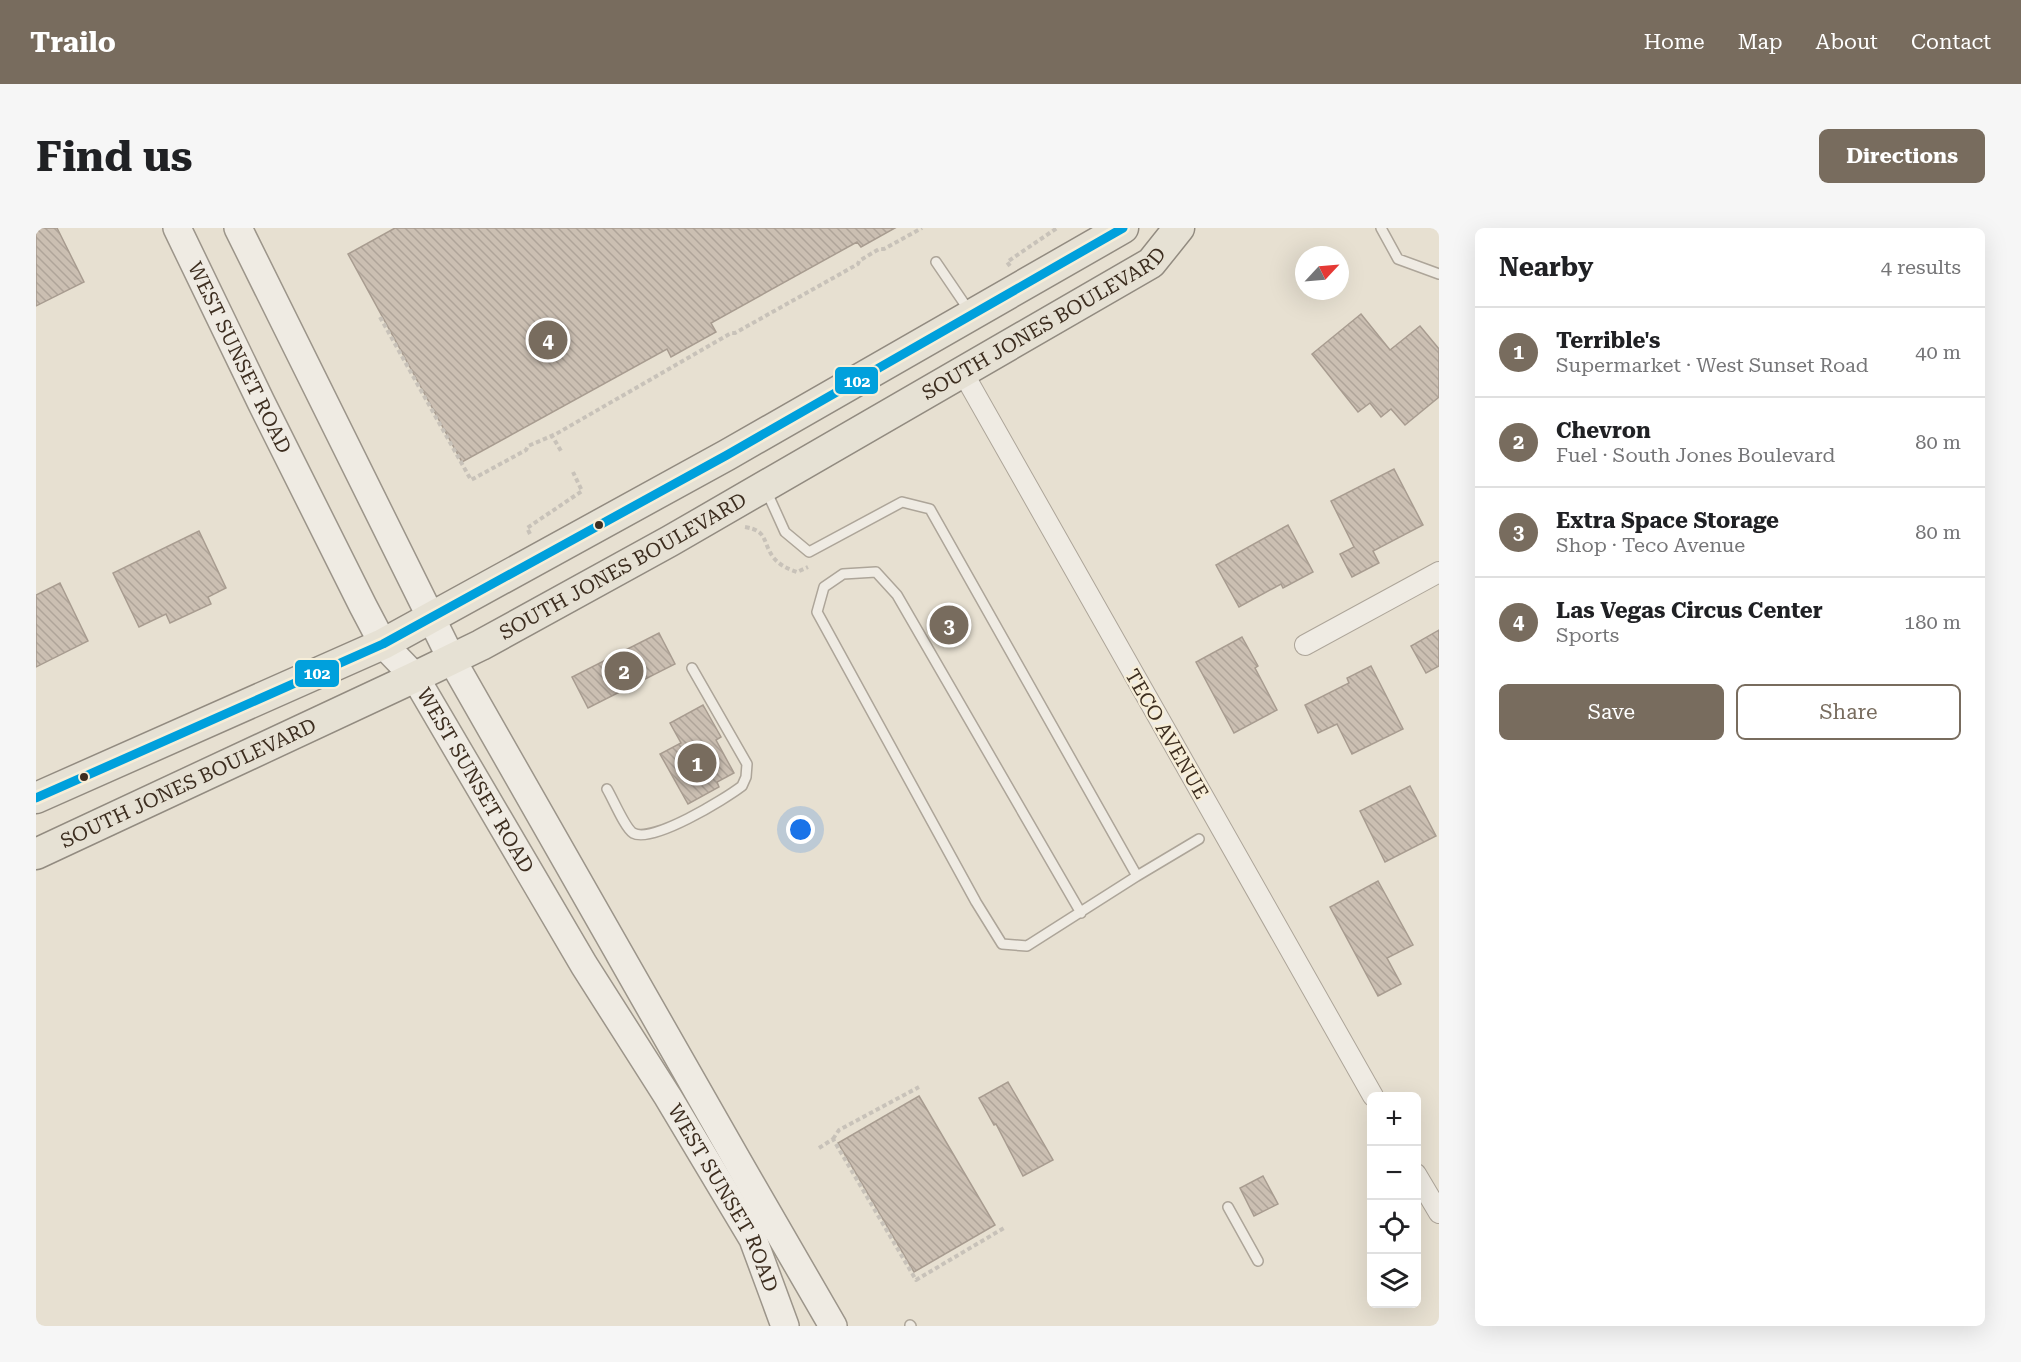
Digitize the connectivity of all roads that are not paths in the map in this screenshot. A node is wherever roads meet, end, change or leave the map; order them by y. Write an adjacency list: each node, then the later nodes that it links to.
1 (177, 228): 13 (main road, WEST SUNSET ROAD)
2 (238, 228): 12 (main road, WEST SUNSET ROAD)
3 (1123, 228): 8 (main road, SOUTH JONES BOULEVARD)
4 (1179, 228): 9 (main road, SOUTH JONES BOULEVARD)
5 (1381, 228): 7 (lane)
6 (936, 262): 8 (lane)
7 (1439, 274)
8 (971, 315): 12 (main road, SOUTH JONES BOULEVARD)
9 (962, 371): 10 (main road, SOUTH JONES BOULEVARD); 24 (street, TECO AVENUE)
10 (764, 485): 15 (main road, SOUTH JONES BOULEVARD); 22 (lane)
11 (1439, 572): 14 (street)
12 (430, 618): 13 (main road, SOUTH JONES BOULEVARD); 15 (main road, WEST SUNSET ROAD)
13 (383, 644): 17 (main road, WEST SUNSET ROAD); 19 (main road, SOUTH JONES BOULEVARD)
14 (1305, 645)
15 (452, 660): 17 (main road, SOUTH JONES BOULEVARD); 30 (main road, WEST SUNSET ROAD)
16 (692, 668): 18 (lane)
17 (415, 677): 21 (main road, SOUTH JONES BOULEVARD); 29 (main road, WEST SUNSET ROAD)
18 (607, 789)
19 (36, 798)
20 (1199, 839): 22 (lane)
21 (36, 854)
22 (1137, 876): 23 (lane)
23 (1081, 913): 23 (lane)
24 (1371, 1092)
25 (1421, 1183): 27 (street)
26 (1228, 1207): 28 (lane)
27 (1439, 1214)
28 (1258, 1261)
29 (785, 1326)
30 (834, 1326)

